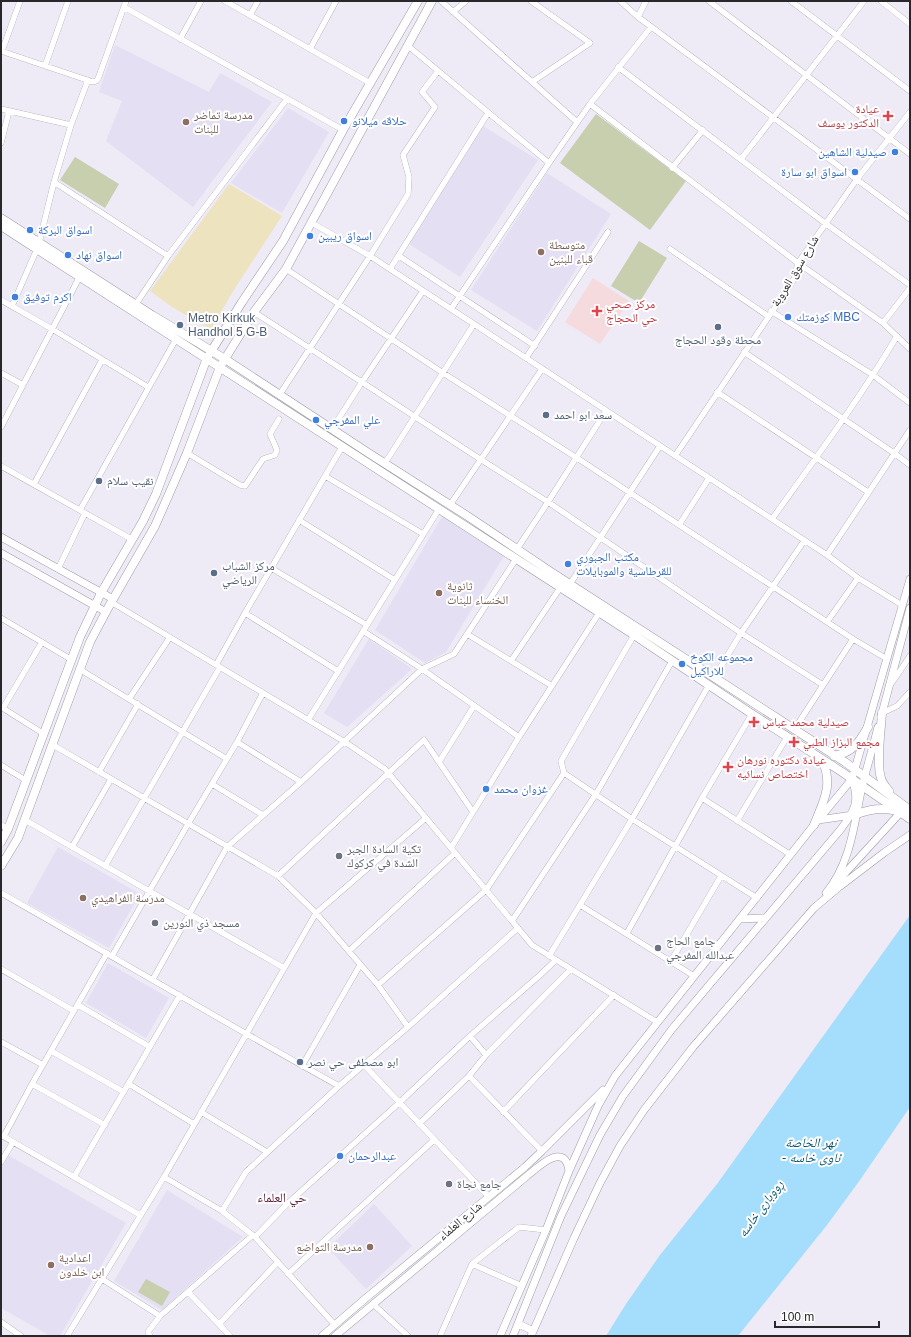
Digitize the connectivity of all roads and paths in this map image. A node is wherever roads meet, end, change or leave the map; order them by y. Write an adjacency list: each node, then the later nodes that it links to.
1 (20, 1): 28 (street)
2 (68, 1): 29 (street)
3 (201, 1): 25 (street)
4 (225, 1): 20 (street)
5 (258, 1): 20 (street)
6 (336, 1): 27 (street)
7 (418, 1): 34 (main road)
8 (432, 1): 26 (main road)
9 (441, 1): 19 (street)
10 (466, 1): 19 (street)
11 (531, 1): 35 (street)
12 (620, 1): 21 (street)
13 (646, 1): 21 (street)
14 (709, 1): 32 (street)
15 (791, 1): 24 (street)
16 (864, 1): 24 (street)
17 (881, 1): 22 (street)
18 (125, 4): 25 (street); 33 (street)
19 (453, 12): 35 (street)
20 (250, 15): 27 (street)
21 (638, 17): 23 (street)
22 (910, 24)
23 (651, 27): 30 (street); 43 (street)
24 (836, 37): 32 (street); 36 (street)
25 (180, 39): 37 (street)
26 (407, 45): 31 (street); 58 (main road)
27 (310, 49): 34 (street)
28 (2, 51): 29 (street)
29 (45, 66): 33 (street)
30 (618, 67): 38 (street); 47 (street)
31 (438, 71): 42 (street); 65 (street)
32 (807, 75): 43 (street); 48 (street)
33 (88, 80): 45 (street)
34 (370, 82): 46 (main road)
35 (532, 82): 44 (street)
36 (910, 91)
37 (287, 99): 46 (street); 64 (street)
38 (590, 104): 44 (street); 53 (street)
39 (1, 109): 40 (street)
40 (9, 111): 45 (street); 49 (street)
41 (910, 112): 48 (street, شارع سوق العروبة)
42 (488, 113): 52 (street); 66 (street)
43 (774, 117): 51 (street); 54 (street)
44 (577, 122): 52 (street)
45 (71, 125): 55 (street)
46 (343, 130): 90 (main road)
47 (703, 130): 51 (street); 53 (street)
48 (889, 137): 50 (street); 54 (street, شارع سوق العروبة)
49 (1, 143)
50 (910, 154)
51 (741, 159): 59 (street)
52 (549, 163): 73 (street)
53 (672, 168): 67 (street)
54 (857, 179): 57 (street); 59 (street, شارع سوق العروبة)
55 (54, 182): 62 (street); 64 (street)
56 (1, 218): 62 (main road)
57 (910, 219)
58 (312, 223): 65 (street); 68 (main road)
59 (825, 223): 67 (street, شارع سوق العروبة); 71 (street)
60 (1, 226): 62 (main road)
61 (608, 232): 87 (street)
62 (38, 246): 70 (main road); 75 (main road); 77 (street)
63 (670, 249): 80 (street)
64 (168, 256): 75 (street)
65 (370, 256): 69 (street); 76 (street)
66 (398, 256): 69 (street); 73 (street)
67 (798, 263): 80 (street, شارع سوق العروبة); 81 (street)
68 (286, 269): 76 (street); 79 (main road)
69 (390, 269): 72 (street)
70 (80, 276): 83 (street); 86 (main road)
71 (910, 287): 81 (street)
72 (423, 291): 78 (street); 85 (street)
73 (460, 296): 78 (street); 87 (street)
74 (1, 300): 77 (street)
75 (136, 304): 90 (main road)
76 (339, 304): 85 (street); 88 (street)
77 (12, 306): 83 (street)
78 (451, 309): 82 (street)
79 (254, 312): 88 (street); 94 (main road)
80 (770, 314): 91 (street, شارع سوق العروبة); 100 (street)
81 (883, 323): 84 (street)
82 (474, 324): 93 (street); 99 (street)
83 (52, 328): 95 (street); 102 (street)
84 (897, 336): 89 (street); 100 (street)
85 (392, 338): 99 (street); 101 (street)
86 (176, 339): 92 (main road); 103 (street)
87 (535, 346): 93 (street)
88 (310, 348): 101 (street); 105 (street)
89 (910, 349)
90 (212, 351): 92 (main road); 94 (main road)
91 (744, 352): 104 (street, شارع سوق العروبة); 111 (street)
92 (207, 358): 96 (main road); 141 (main road)
93 (526, 358): 97 (street)
94 (225, 359): 96 (main road); 105 (main road)
95 (102, 360): 103 (street); 128 (street)
96 (220, 367): 116 (main road); 117 (main road)
97 (542, 369): 107 (street); 108 (street)
98 (1, 373): 102 (street)
99 (443, 373): 108 (street); 109 (street)
100 (874, 375): 106 (street); 111 (street)
101 (362, 382): 109 (street); 113 (street)
102 (23, 385): 112 (street)
103 (148, 387): 134 (street)
104 (718, 392): 119 (street, شارع سوق العروبة); 120 (street)
105 (280, 394): 113 (main road)
106 (910, 403)
107 (606, 411): 115 (street); 121 (street)
108 (510, 416): 121 (street); 122 (street)
109 (415, 417): 122 (street); 123 (street)
110 (279, 419): 117 (street)
111 (844, 419): 118 (street); 120 (street)
112 (1, 427)
113 (332, 429): 123 (main road)
114 (910, 430): 118 (street)
115 (660, 446): 119 (street); 130 (street)
116 (342, 447): 126 (street); 133 (main road)
117 (187, 453): 156 (main road)
118 (894, 453): 124 (street); 129 (street)
119 (675, 456): 127 (street)
120 (816, 457): 129 (street); 136 (street)
121 (576, 458): 130 (street); 131 (street)
122 (480, 459): 131 (street); 132 (street)
123 (385, 463): 132 (main road)
124 (910, 465)
125 (1, 466): 128 (street)
126 (325, 476): 135 (street); 138 (street)
127 (709, 478): 136 (street); 137 (street)
128 (34, 484): 134 (street)
129 (868, 492): 145 (street)
130 (629, 493): 137 (street); 140 (street)
131 (548, 502): 140 (street); 143 (street)
132 (450, 505): 143 (main road)
133 (439, 509): 138 (street); 146 (main road)
134 (83, 512): 141 (street); 148 (street)
135 (299, 520): 147 (street); 151 (street)
136 (772, 520): 142 (street)
137 (679, 525): 153 (street)
138 (423, 534): 151 (street)
139 (1, 537): 148 (street)
140 (600, 538): 152 (street); 167 (street)
141 (133, 540): 155 (main road)
142 (804, 541): 145 (street); 153 (street)
143 (517, 549): 152 (main road)
144 (1, 553): 158 (street)
145 (827, 555): 149 (street)
146 (516, 559): 154 (main road); 168 (street)
147 (271, 568): 161 (street); 165 (street)
148 (58, 569): 155 (street)
149 (858, 578): 157 (street); 164 (street)
150 (910, 579): 157 (street)
151 (394, 580): 165 (street)
152 (570, 584): 182 (main road)
153 (774, 587): 164 (street); 167 (street)
154 (560, 588): 162 (main road); 176 (street)
155 (101, 593): 156 (street); 158 (main road)
156 (112, 601): 160 (main road); 170 (street)
157 (902, 605): 174 (street)
158 (95, 606): 160 (street); 175 (main road)
159 (910, 608): 186 (street)
160 (106, 612): 180 (main road)
161 (245, 613): 178 (street); 181 (street)
162 (599, 613): 169 (main road); 185 (street)
163 (1, 618): 172 (street)
164 (827, 622): 171 (street)
165 (367, 625): 166 (street)
166 (363, 631): 179 (street); 181 (street)
167 (741, 633): 182 (street); 184 (street)
168 (467, 634): 176 (street); 179 (street)
169 (634, 635): 177 (main road); 213 (street)
170 (170, 637): 178 (street); 189 (street)
171 (852, 639): 174 (street); 184 (street)
172 (42, 642): 175 (street); 192 (street)
173 (910, 656): 186 (street)
174 (887, 659): 196 (street)
175 (72, 660): 199 (main road)
176 (511, 661): 185 (street)
177 (672, 661): 183 (main road); 221 (street)
178 (218, 666): 188 (street); 198 (street)
179 (422, 669): 191 (street); 203 (street)
180 (81, 670): 189 (street); 204 (main road)
181 (338, 671): 195 (street)
182 (714, 678): 197 (main road)
183 (709, 685): 194 (main road); 231 (street)
184 (823, 685): 197 (street)
185 (552, 686): 200 (street)
186 (888, 690): 193 (street)
187 (910, 692): 193 (street)
188 (263, 693): 195 (street); 202 (street)
189 (129, 699): 190 (street)
190 (138, 704): 198 (street); 211 (street)
191 (474, 706): 200 (street); 208 (street)
192 (2, 708): 199 (street)
193 (882, 713): 214 (street); 224 (main road)
194 (752, 714): 201 (main road); 223 (street)
195 (308, 720): 203 (street)
196 (868, 727): 205 (main road); 210 (street)
197 (794, 730): 205 (main road)
198 (182, 732): 206 (street); 222 (street)
199 (44, 734): 217 (main road)
200 (519, 737): 226 (street)
201 (788, 737): 207 (main road); 234 (street)
202 (237, 742): 206 (street); 218 (street)
203 (345, 742): 212 (street); 218 (street)
204 (53, 745): 211 (street); 233 (main road)
205 (834, 756): 210 (main road)
206 (227, 759): 219 (street)
207 (822, 759): 216 (main road); 235 (main road)
208 (439, 762): 212 (street); 226 (street)
209 (1, 765): 217 (street)
210 (856, 770): 214 (main road); 216 (street)
211 (99, 772): 215 (street)
212 (388, 773): 230 (street); 248 (street)
213 (564, 773): 221 (street); 250 (street)
214 (865, 777): 220 (street); 224 (main road)
215 (111, 779): 222 (street); 241 (street)
216 (852, 779): 220 (main road); 229 (street); 235 (street)
217 (26, 781): 237 (main road)
218 (301, 782): 228 (street)
219 (212, 784): 228 (street); 236 (street)
220 (862, 786): 227 (main road); 229 (street)
221 (596, 794): 231 (street); 260 (street)
222 (144, 798): 236 (street); 247 (street)
223 (702, 798): 234 (street); 240 (street)
224 (894, 798): 225 (main road)
225 (910, 810)
226 (473, 812): 243 (street)
227 (901, 812): 229 (main road); 232 (main road); 255 (street)
228 (263, 815): 242 (street)
229 (855, 816): 235 (street); 255 (street); 258 (street)
230 (426, 818): 243 (street); 256 (street)
231 (632, 819): 240 (street); 254 (street)
232 (910, 819)
233 (25, 820): 241 (street); 246 (main road)
234 (737, 821): 245 (street)
235 (816, 823): 245 (street)
236 (188, 824): 242 (street); 251 (street)
237 (5, 827): 239 (main road)
238 (910, 835): 255 (street)
239 (1, 842)
240 (675, 846): 249 (street); 262 (street)
241 (72, 847): 247 (street)
242 (227, 847): 248 (street); 257 (street)
243 (450, 848): 244 (street)
244 (455, 853): 250 (street); 263 (street)
245 (790, 855): 253 (street)
246 (1, 866)
247 (105, 866): 251 (street)
248 (278, 876): 256 (street)
249 (721, 876): 253 (street); 267 (street)
250 (486, 890): 260 (street); 274 (street)
251 (149, 891): 257 (street); 264 (street)
252 (1, 893): 264 (street)
253 (757, 898): 259 (street)
254 (580, 905): 262 (street); 265 (street)
255 (814, 908): 331 (street)
256 (316, 913): 263 (street); 269 (street)
257 (189, 914): 269 (street); 273 (street)
258 (765, 918): 259 (street); 315 (street)
259 (740, 919): 272 (street)
260 (512, 921): 261 (street)
261 (518, 928): 265 (street); 280 (street)
262 (626, 933): 267 (street)
263 (349, 951): 268 (street)
264 (110, 955): 273 (street); 277 (street)
265 (549, 956): 266 (street)
266 (556, 960): 271 (street); 282 (street)
267 (671, 961): 272 (street)
268 (360, 965): 274 (street); 289 (street)
269 (284, 968): 281 (street)
270 (1, 969): 278 (street)
271 (571, 969): 275 (street); 286 (street)
272 (694, 976): 279 (street)
273 (153, 979): 276 (street)
274 (378, 985): 280 (street)
275 (614, 995): 279 (street); 298 (street)
276 (180, 996): 281 (street); 284 (street)
277 (78, 1005): 278 (street); 284 (street)
278 (74, 1011): 285 (street)
279 (657, 1022): 293 (street)
280 (408, 1028): 288 (street)
281 (246, 1035): 289 (street); 297 (street)
282 (470, 1036): 286 (street); 296 (street)
283 (1, 1042): 287 (street)
284 (150, 1047): 292 (street)
285 (51, 1051): 287 (street); 295 (street)
286 (486, 1054): 290 (street)
287 (43, 1065): 291 (street)
288 (364, 1065): 294 (street); 296 (street)
289 (302, 1066): 294 (street)
290 (469, 1076): 298 (street); 300 (street)
291 (32, 1084): 301 (street); 302 (street)
292 (129, 1084): 295 (street); 299 (street)
293 (610, 1084): 305 (street, شارع العلماء); 308 (street)
294 (338, 1086): 306 (street)
295 (124, 1092): 301 (street)
296 (399, 1103): 300 (street); 317 (street)
297 (201, 1112): 299 (street); 306 (street)
298 (503, 1112): 305 (street)
299 (194, 1124): 310 (street)
300 (419, 1124): 303 (street)
301 (105, 1125): 309 (street)
302 (2, 1136): 304 (street)
303 (434, 1140): 311 (street); 320 (street)
304 (13, 1142): 307 (street); 309 (street)
305 (542, 1151): 311 (street, شارع العلماء)
306 (267, 1152): 312 (street)
307 (1, 1162)
308 (569, 1171): 313 (street); 324 (street, شارع العلماء)
309 (74, 1177): 314 (street)
310 (164, 1177): 312 (street); 314 (street)
311 (489, 1197): 329 (street, شارع العلماء)
312 (222, 1211): 317 (street)
313 (552, 1212): 315 (street); 316 (street)
314 (140, 1215): 321 (street)
315 (561, 1216): 328 (street)
316 (546, 1230): 319 (street); 322 (street)
317 (254, 1236): 318 (street); 323 (street)
318 (278, 1262): 320 (street); 327 (street)
319 (472, 1264): 322 (street); 339 (street)
320 (288, 1274): 329 (street)
321 (102, 1278): 325 (street); 333 (street)
322 (522, 1286): 340 (street)
323 (188, 1292): 325 (street); 327 (street)
324 (373, 1304): 337 (street, شارع العلماء); 338 (street)
325 (160, 1316): 334 (street)
326 (1, 1322): 330 (street)
327 (219, 1324): 335 (street)
328 (518, 1324): 331 (street); 341 (street)
329 (334, 1325): 336 (street, شارع العلماء)
330 (12, 1333): 332 (street)
331 (532, 1333)
332 (21, 1336)
333 (67, 1336)
334 (150, 1336)
335 (230, 1336)
336 (322, 1336)
337 (335, 1336)
338 (408, 1336)
339 (440, 1336)
340 (500, 1336)
341 (513, 1336)

